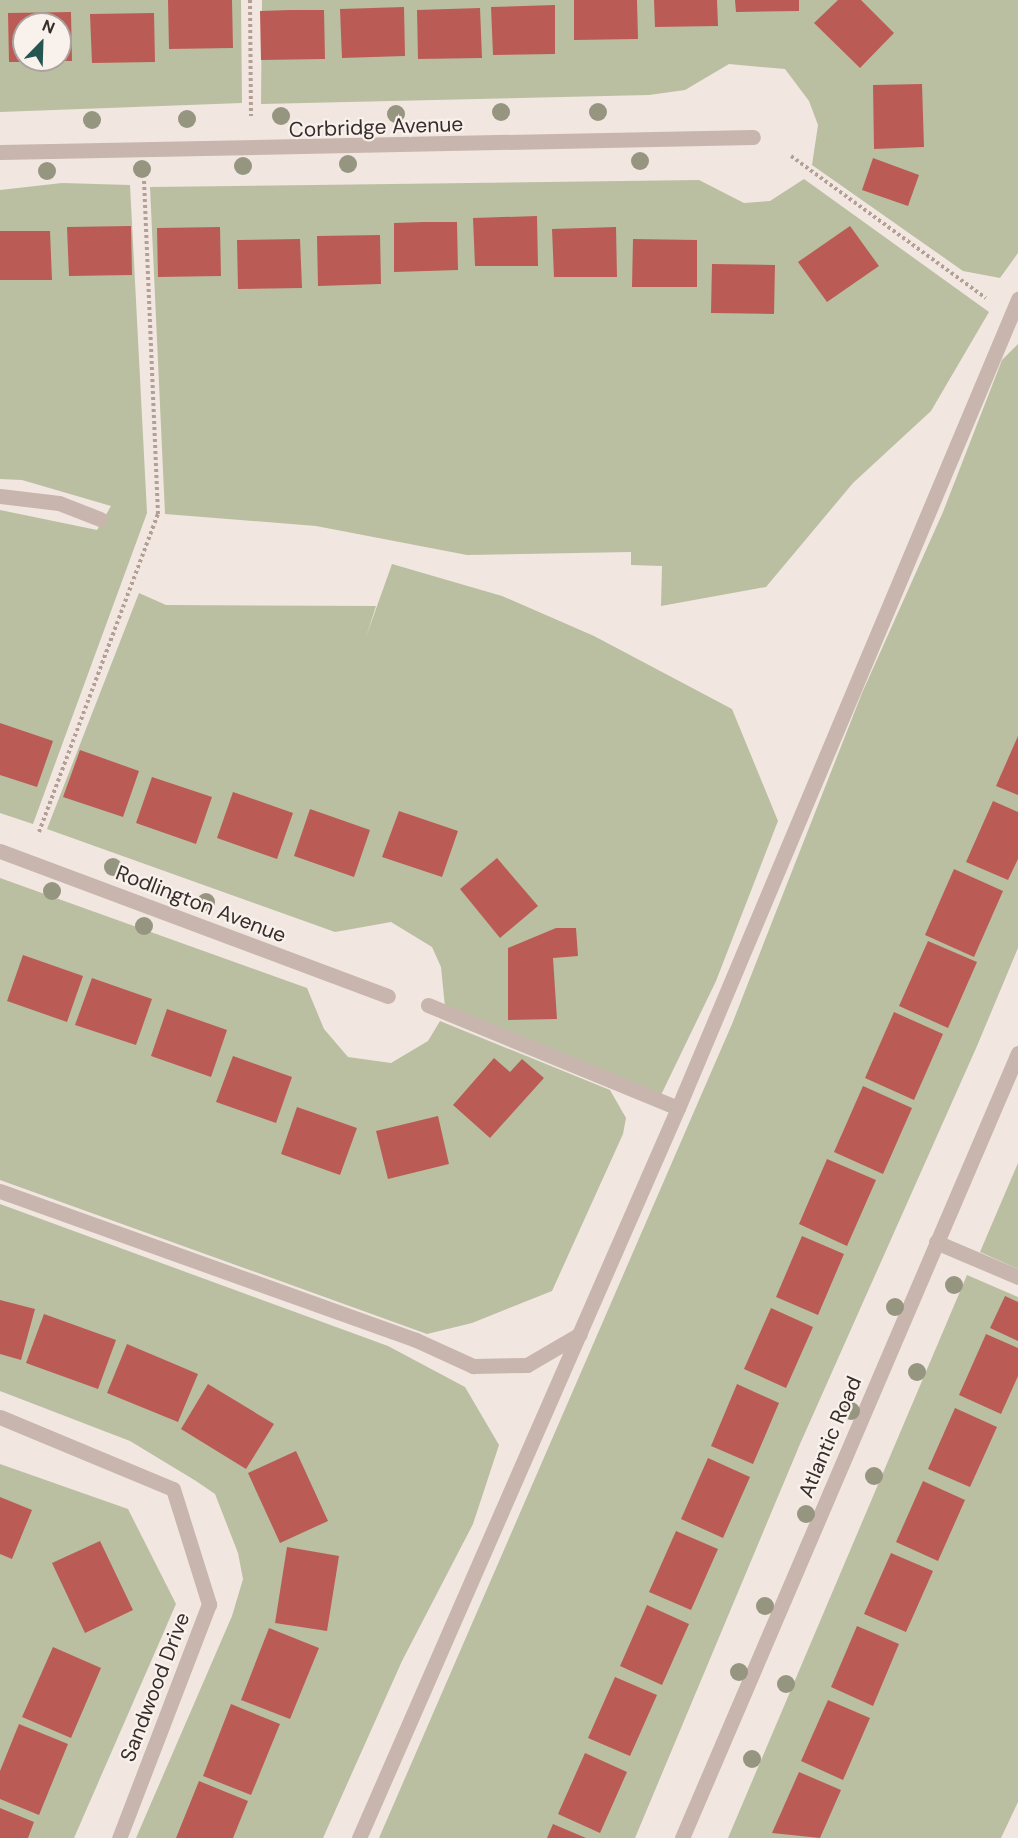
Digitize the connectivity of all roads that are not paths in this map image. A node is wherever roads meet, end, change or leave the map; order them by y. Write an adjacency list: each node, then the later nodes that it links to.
1 (753, 137): 2 (street, Corbridge Avenue)
2 (0, 152)
3 (1018, 299): 10 (street)
4 (0, 495): 5 (street)
5 (100, 519)
6 (0, 851): 7 (street, Rodlington Avenue)
7 (388, 996)
8 (428, 1005): 10 (street)
9 (1018, 1053): 12 (street, Atlantic Road)
10 (678, 1108): 14 (street)
11 (0, 1191): 14 (street)
12 (936, 1242): 13 (street); 18 (street, Atlantic Road)
13 (1018, 1277)
14 (580, 1334): 17 (street)
15 (0, 1417): 16 (street, Sandwood Drive)
16 (119, 1838)
17 (359, 1838)
18 (682, 1838)

